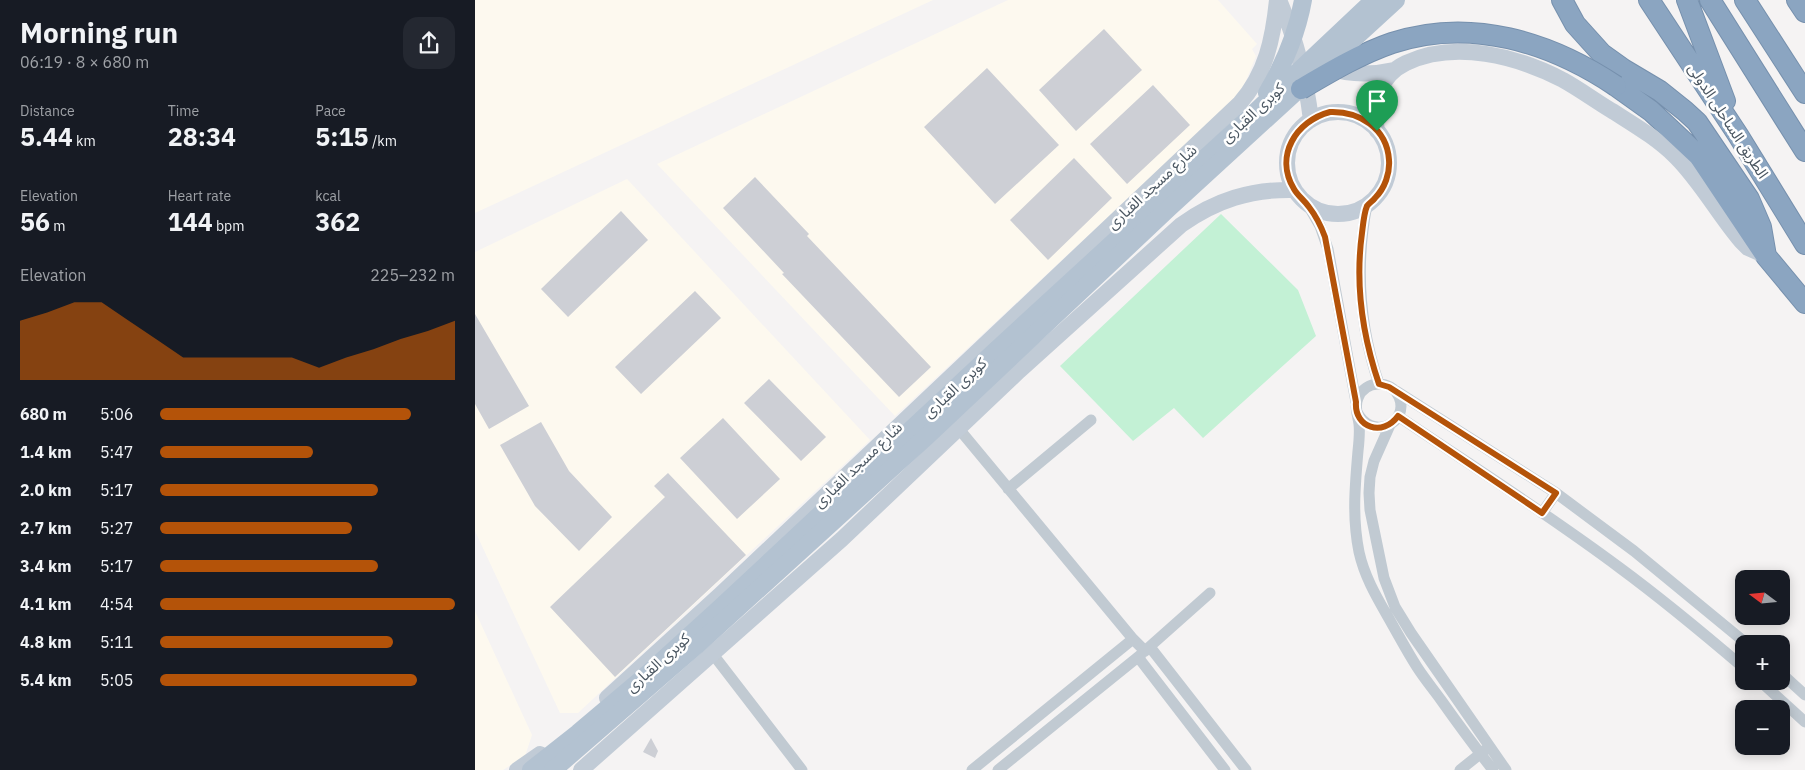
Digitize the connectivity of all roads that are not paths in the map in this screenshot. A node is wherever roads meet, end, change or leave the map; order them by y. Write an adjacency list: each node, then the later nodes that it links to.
1 (1278, 0): 12 (street); 50 (street, شارع مسجد القبارى)
2 (1303, 0): 17 (main road, bridge)
3 (1374, 0): 17 (main road, كوبرى القبارى, bridge)
4 (1396, 0): 15 (main road, كوبرى القبارى, bridge)
5 (1562, 0): 14 (highway)
6 (1649, 0): 20 (highway, الطريق الساحلى الدولى)
7 (1687, 0): 20 (highway)
8 (1710, 0): 21 (highway)
9 (1745, 0): 16 (highway)
10 (1797, 0): 11 (highway)
11 (1805, 12)
12 (1299, 54): 13 (street); 18 (street)
13 (1394, 70): 19 (street); 26 (street)
14 (1620, 77): 15 (highway, bridge); 26 (highway)
15 (1301, 89): 52 (main road, كوبرى القبارى, bridge)
16 (1805, 93)
17 (1251, 116): 51 (main road, كوبرى القبارى)
18 (1311, 120): 19 (street); 22 (street)
19 (1377, 131): 24 (street)
20 (1738, 135): 25 (highway, الطريق الساحلى الدولى)
21 (1805, 151)
22 (1294, 190): 23 (street); 33 (street)
23 (1308, 205): 24 (street); 30 (street)
24 (1367, 205): 28 (street)
25 (1805, 244)
26 (1766, 256): 27 (highway)
27 (1805, 303)
28 (1379, 384): 29 (street); 30 (street)
29 (1394, 390): 32 (street); 35 (street)
30 (1357, 407): 32 (street); 48 (street)
31 (1091, 420): 34 (street)
32 (1394, 421): 36 (street); 47 (street)
33 (959, 429): 34 (street); 41 (street)
34 (1008, 489): 39 (street)
35 (1556, 493): 36 (street); 38 (street)
36 (1542, 513): 42 (street)
37 (1211, 593): 40 (street)
38 (1736, 635)
39 (1133, 639): 40 (street); 55 (street)
40 (1144, 652): 56 (street); 57 (street); 58 (street)
41 (712, 653): 53 (street); 54 (street)
42 (1735, 660)
43 (1790, 681): 45 (street)
44 (1770, 690): 46 (street)
45 (1805, 695)
46 (1805, 722)
47 (1490, 746): 48 (street); 49 (street)
48 (1480, 754): 49 (street); 59 (street)
49 (1492, 767): 60 (street)
50 (517, 770)
51 (531, 770)
52 (553, 770)
53 (581, 770)
54 (802, 770)
55 (972, 770)
56 (998, 770)
57 (1225, 770)
58 (1246, 770)
59 (1460, 770)
60 (1507, 770)

